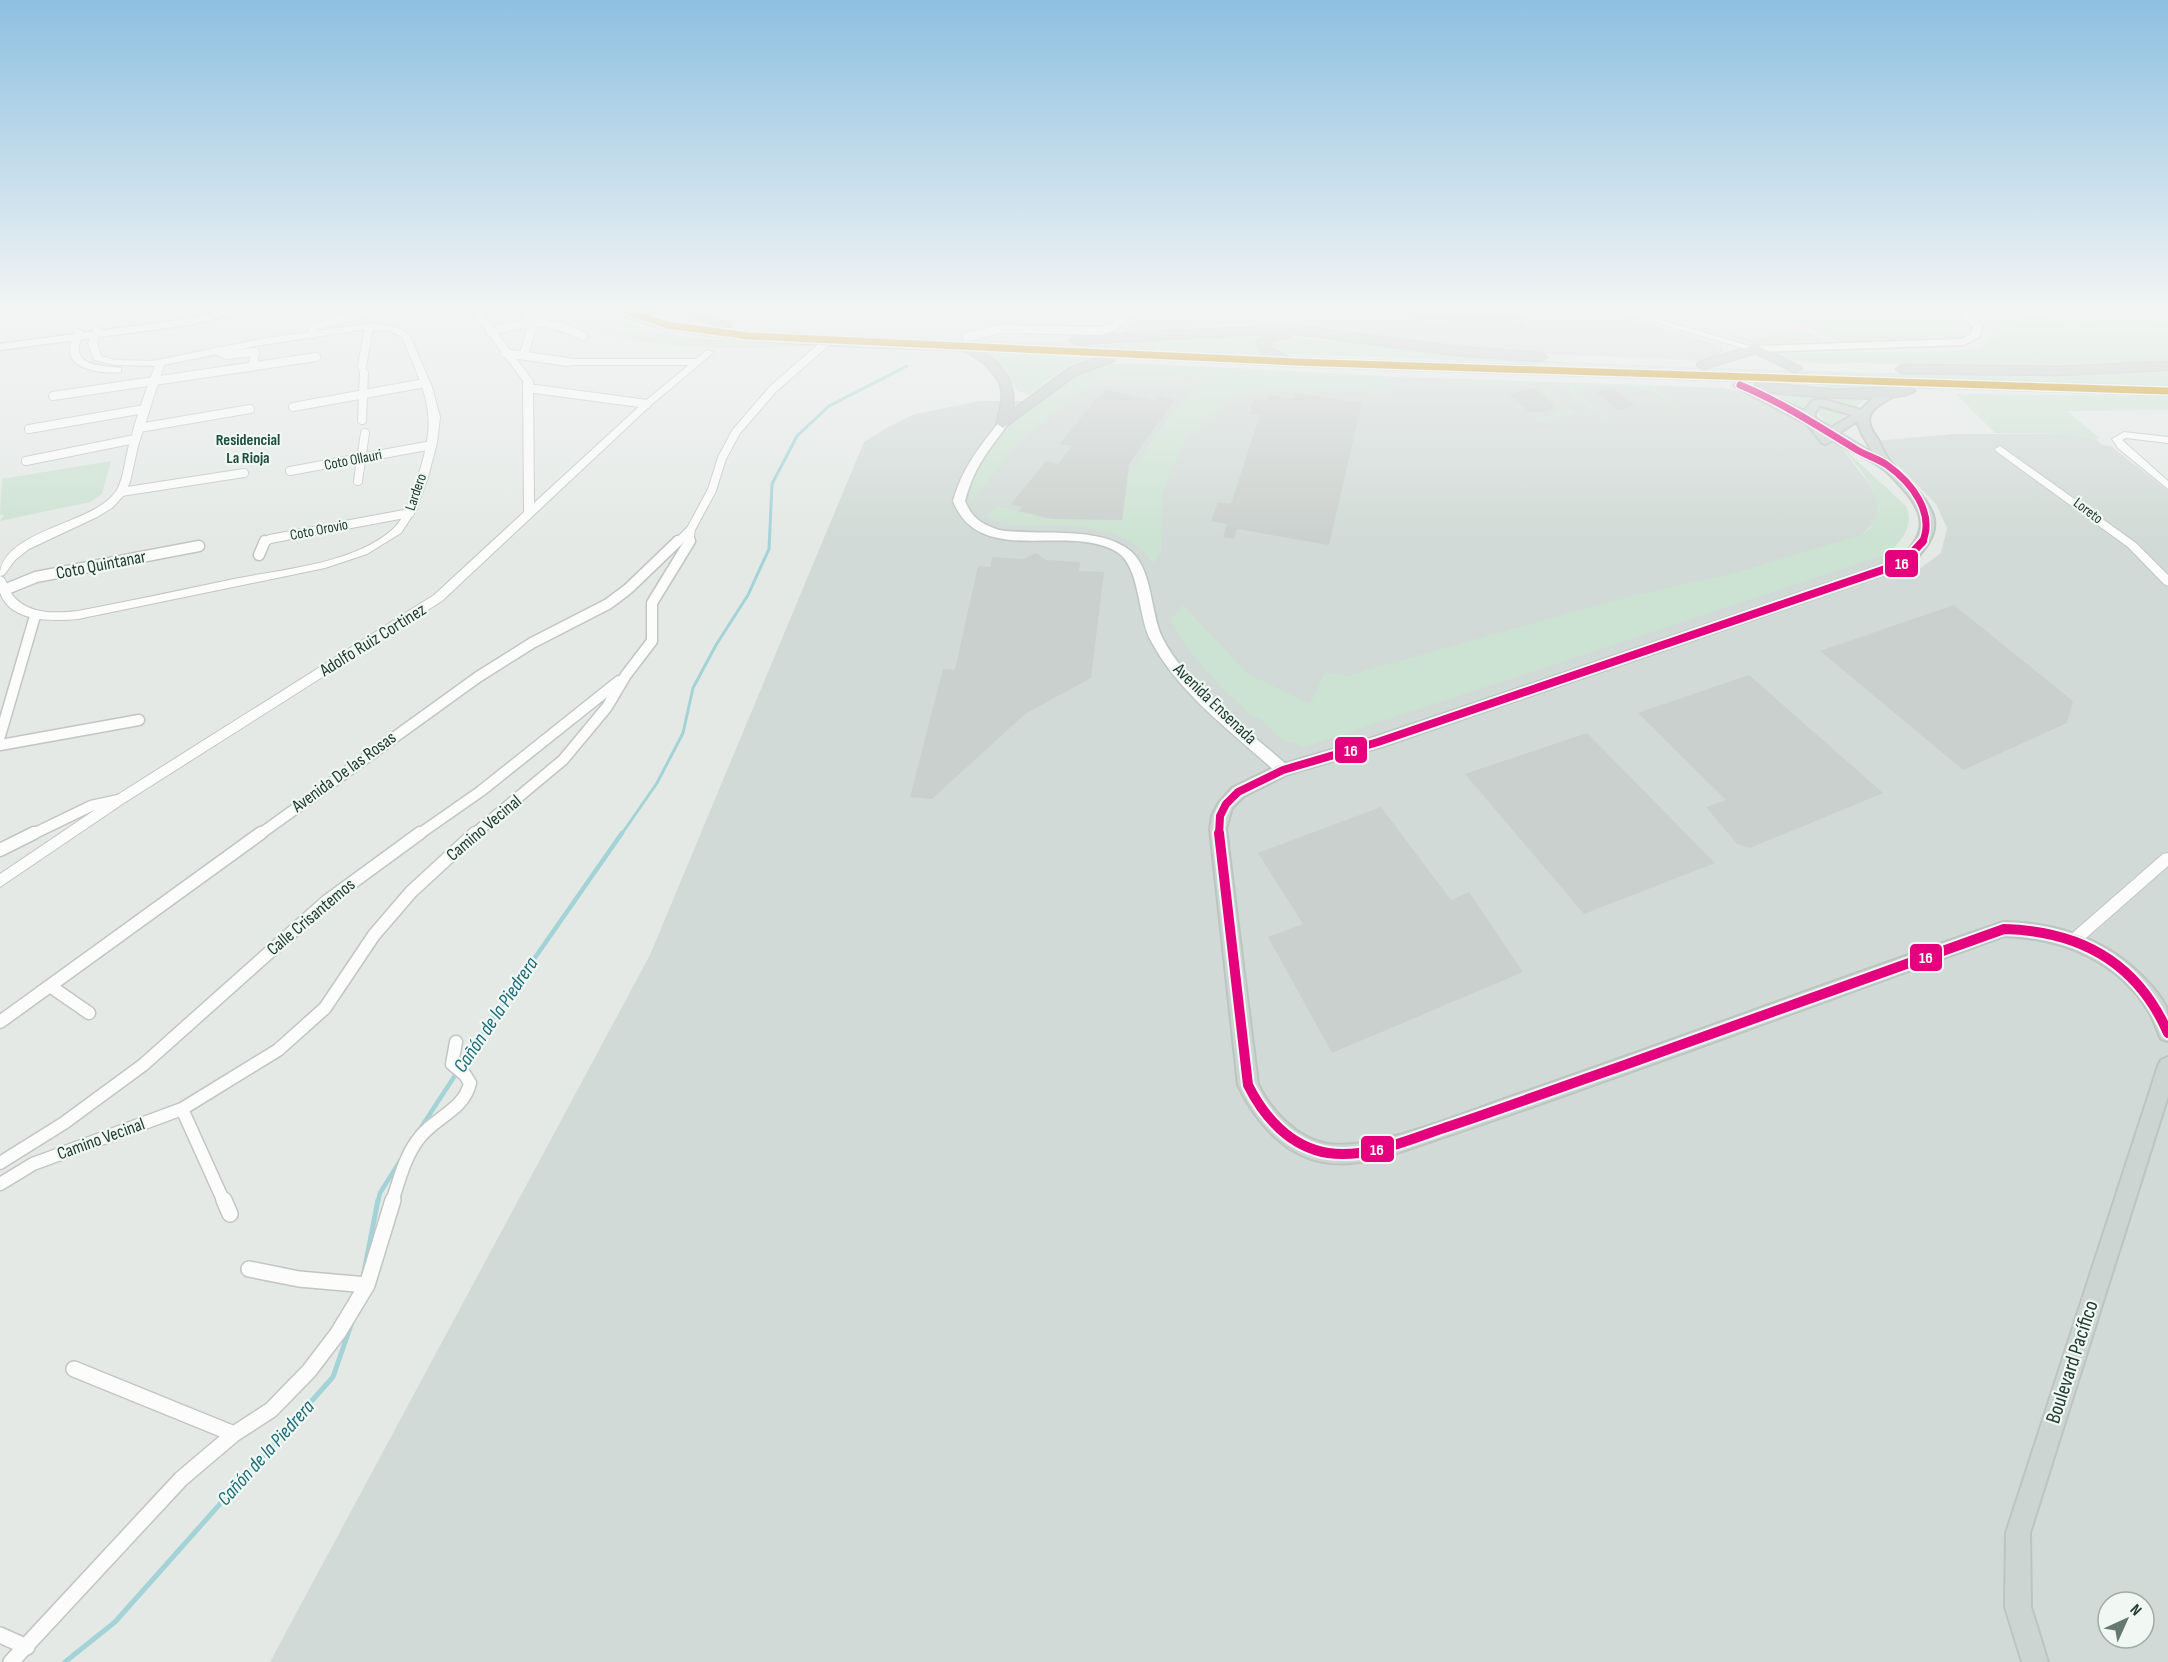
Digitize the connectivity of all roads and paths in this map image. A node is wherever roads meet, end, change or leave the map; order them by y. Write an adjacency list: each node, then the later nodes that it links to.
1 (120, 387): 18 (street)
2 (151, 387): 21 (street)
3 (363, 387): 16 (street)
4 (407, 387): 16 (street)
5 (426, 387): 33 (street, Lardero)
6 (668, 387): 19 (street, Adolfo Ruiz Cortinez)
7 (776, 387): 45 (street, Camino Vecinal)
8 (1007, 387): 26 (highway)
9 (1053, 387): 26 (highway)
10 (1744, 387): 24 (main road)
11 (1758, 387): 17 (highway)
12 (1949, 387): 17 (highway)
13 (2042, 387): 15 (highway)
14 (528, 388): 19 (street); 43 (street)
15 (2168, 391)
16 (363, 394): 20 (street); 25 (street)
17 (1889, 394): 23 (main road)
18 (53, 396)
19 (647, 404): 43 (street, Adolfo Ruiz Cortinez)
20 (293, 407)
21 (144, 409): 27 (street); 28 (street)
22 (250, 409): 27 (street)
23 (1864, 415): 24 (main road); 29 (main road); 37 (main road)
24 (1809, 418): 29 (main road)
25 (362, 420)
26 (1003, 424): 56 (main road, Avenida Ensenada)
27 (139, 428): 31 (street)
28 (29, 429)
29 (1831, 432): 37 (main road)
30 (365, 433): 35 (street)
31 (135, 439): 36 (street); 42 (street)
32 (2168, 440): 41 (street)
33 (432, 445): 35 (street, Coto Ollauri); 44 (street, Lardero)
34 (2000, 449): 49 (street, Loreto)
35 (361, 458): 38 (street, Coto Ollauri); 40 (street)
36 (26, 461)
37 (1885, 464): 56 (main road)
38 (290, 471)
39 (244, 473): 42 (street)
40 (358, 481)
41 (2168, 486)
42 (121, 492): 48 (street)
43 (529, 512): 57 (street, Adolfo Ruiz Cortinez)
44 (410, 513): 47 (street, Coto Orovio); 51 (street, Lardero)
45 (691, 530): 52 (street, Camino Vecinal); 62 (street, Avenida De las Rosas)
46 (200, 546): 50 (street, Coto Quintanar)
47 (259, 555)
48 (0, 573)
49 (2168, 582)
50 (2, 585): 51 (street)
51 (35, 616): 54 (street)
52 (626, 675): 68 (street, Camino Vecinal); 69 (street, Calle Crisantemos)
53 (139, 720): 55 (street)
54 (0, 736)
55 (0, 745)
56 (1283, 770): 61 (main road)
57 (119, 800): 58 (street); 60 (street, Adolfo Ruiz Cortinez)
58 (0, 850)
59 (2168, 858): 61 (street)
60 (0, 881)
61 (2074, 940): 65 (main road)
62 (50, 986): 63 (street); 64 (street, Avenida De las Rosas)
63 (89, 1013)
64 (0, 1022)
65 (2168, 1033)
66 (456, 1042): 73 (street)
67 (2168, 1066): 79 (main road, Boulevard Pacífico)
68 (182, 1109): 70 (street, Camino Vecinal); 71 (street)
69 (0, 1163)
70 (0, 1184)
71 (230, 1214)
72 (249, 1269): 73 (street)
73 (367, 1285): 75 (street)
74 (74, 1369): 75 (street)
75 (234, 1434): 77 (street)
76 (0, 1635): 77 (street)
77 (27, 1647): 78 (street)
78 (11, 1662)
79 (2035, 1662)

